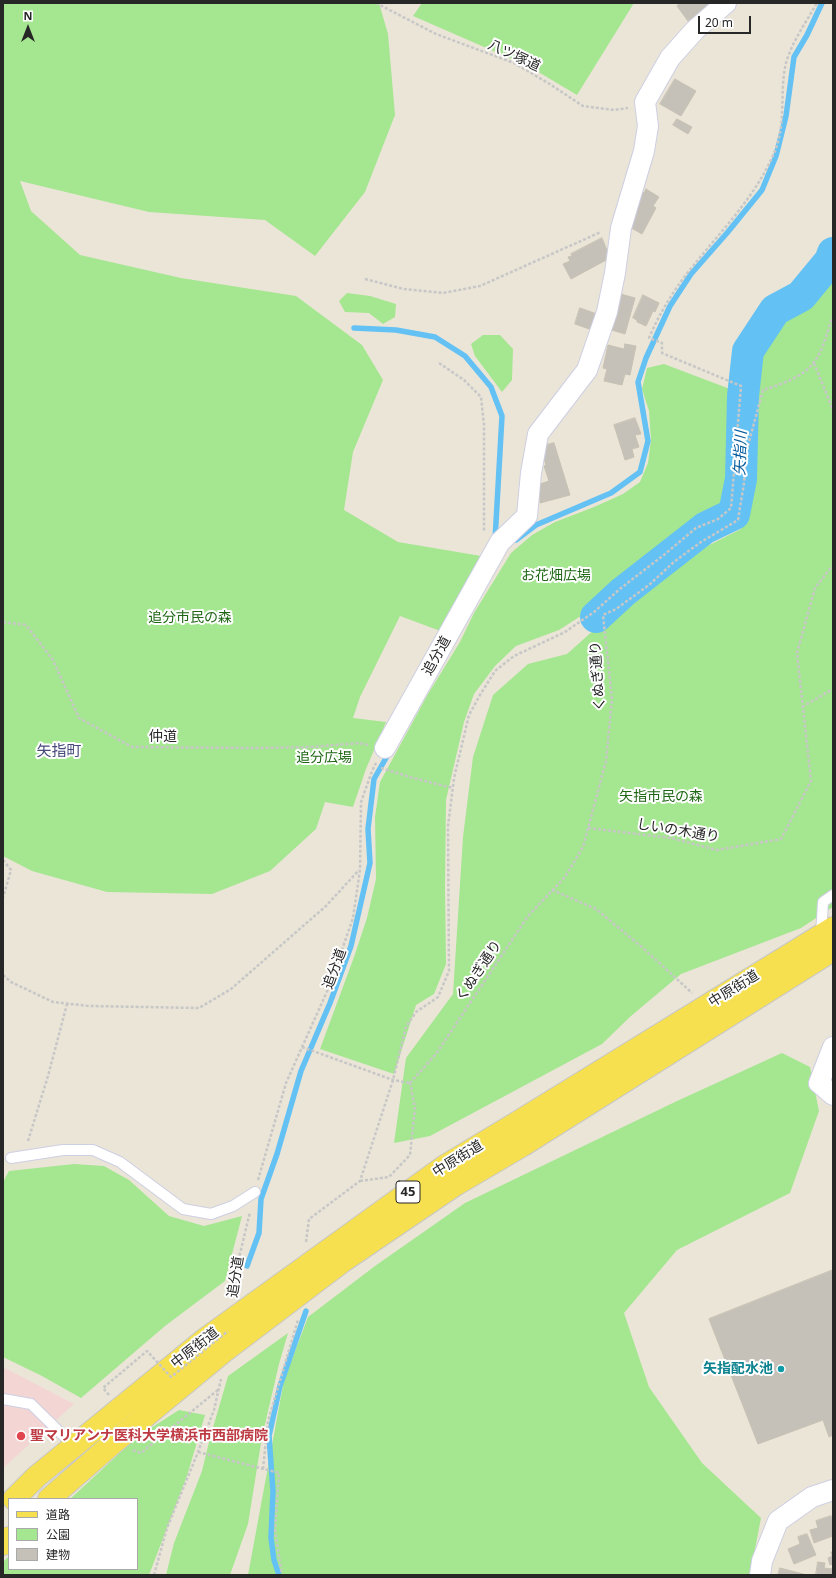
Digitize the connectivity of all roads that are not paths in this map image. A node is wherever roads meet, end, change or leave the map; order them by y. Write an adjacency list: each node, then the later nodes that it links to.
1 (726, 3): 2 (street, 追分道)
2 (385, 748)
3 (833, 895): 4 (lane)
4 (829, 938): 10 (main road, 中原街道 / 45); 13 (main road, 中原街道 / 45)
5 (833, 1047): 6 (street)
6 (833, 1095)
7 (11, 1158): 8 (lane)
8 (255, 1192)
9 (3, 1399): 10 (lane)
10 (74, 1446): 12 (main road, 中原街道 / 45)
11 (833, 1490): 14 (street)
12 (15, 1498)
13 (50, 1498)
14 (760, 1575)

